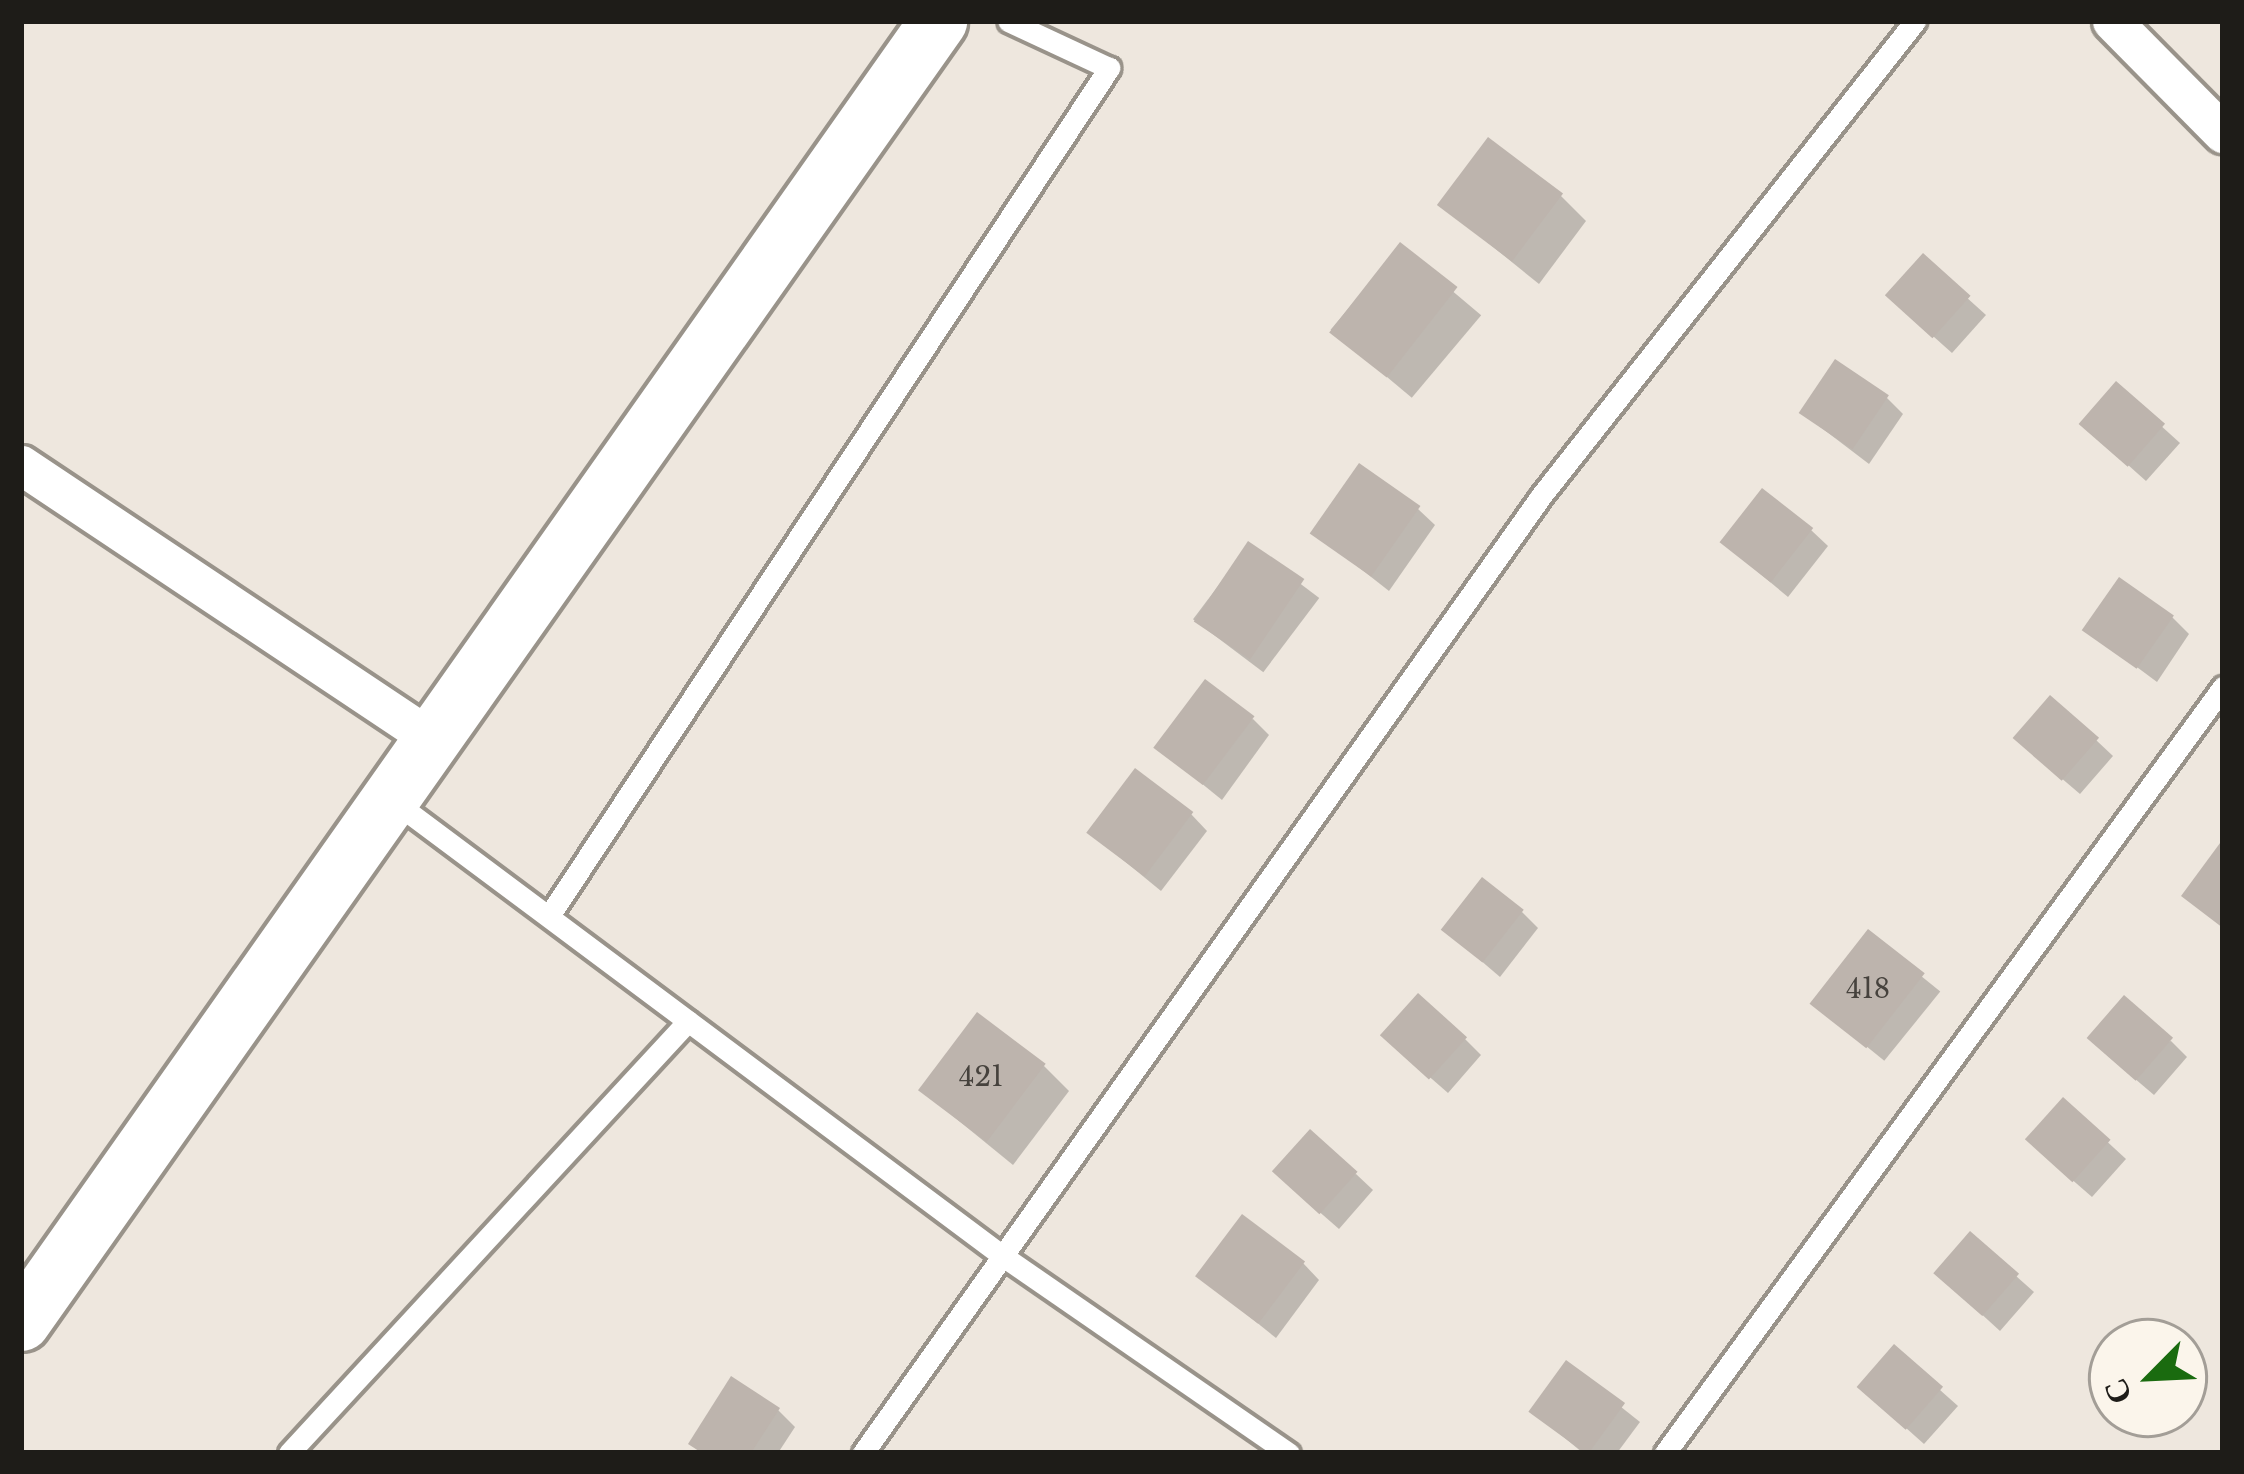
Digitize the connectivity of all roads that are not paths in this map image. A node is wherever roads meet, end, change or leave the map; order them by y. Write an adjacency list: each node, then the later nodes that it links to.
1 (938, 21): 8 (street)
2 (1008, 21): 10 (lane)
3 (1915, 21): 12 (lane)
4 (2112, 21): 5 (street)
5 (2223, 133)
6 (21, 465): 8 (street)
7 (2223, 686): 17 (lane)
8 (434, 740): 9 (street)
9 (392, 800): 10 (lane); 13 (street)
10 (551, 913): 11 (lane)
11 (688, 1022): 12 (lane); 14 (lane)
12 (1000, 1254): 15 (lane); 16 (lane)
13 (21, 1322)
14 (290, 1453)
15 (862, 1453)
16 (1289, 1453)
17 (1665, 1453)

